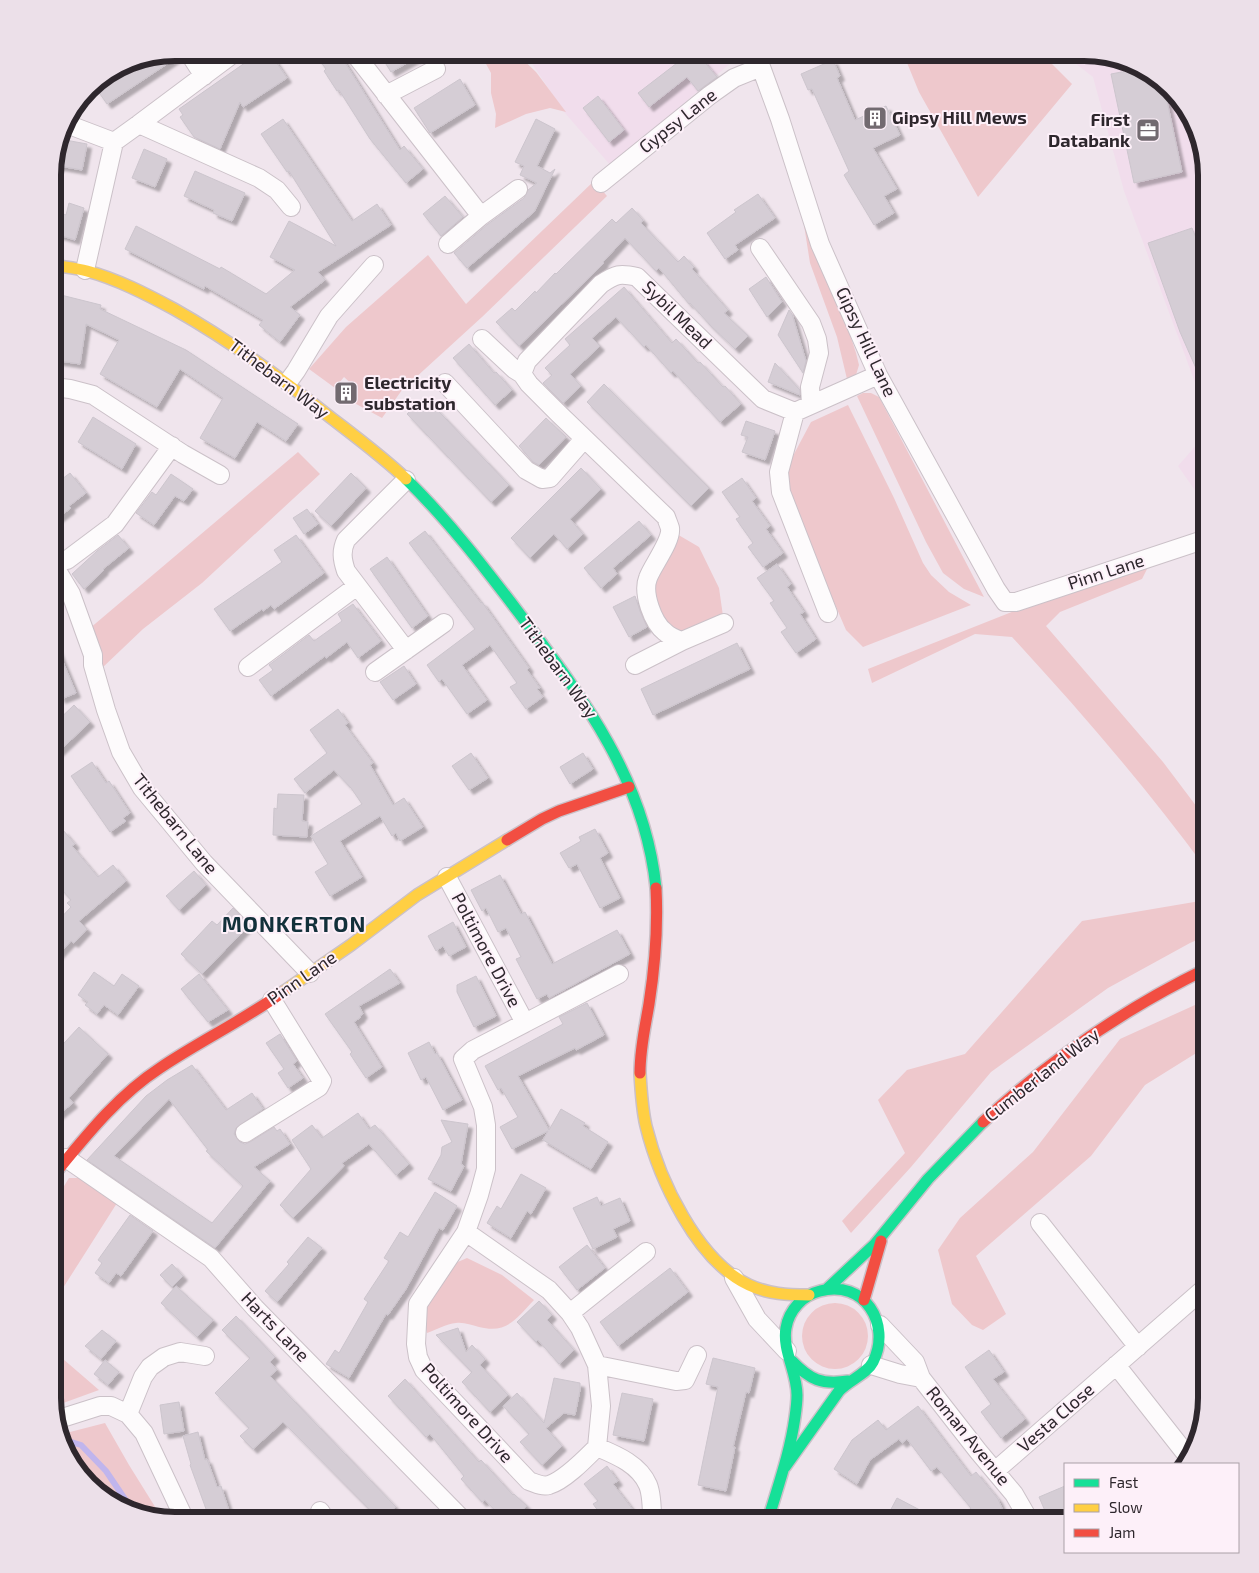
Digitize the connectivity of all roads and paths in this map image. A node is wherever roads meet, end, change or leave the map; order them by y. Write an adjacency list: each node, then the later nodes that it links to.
1 (195, 61): 6 (street)
2 (223, 61): 6 (street)
3 (361, 61): 7 (street)
4 (761, 67): 11 (street, Gypsy Lane); 22 (street, Gipsy Hill Lane)
5 (436, 69): 7 (street)
6 (204, 76): 8 (street)
7 (386, 95): 14 (street)
8 (139, 124): 10 (street); 13 (street)
9 (72, 126): 10 (street)
10 (114, 142): 19 (street)
11 (601, 183)
12 (518, 188): 14 (street)
13 (291, 207)
14 (481, 216): 15 (street)
15 (448, 244)
16 (760, 248): 26 (street)
17 (374, 265): 23 (street)
18 (61, 266): 19 (street, Tithebarn Way)
19 (85, 270): 23 (street, Tithebarn Way)
20 (482, 339): 21 (street)
21 (522, 374): 27 (street, Sybil Mead); 28 (street)
22 (878, 375): 26 (street); 36 (street, Gipsy Hill Lane)
23 (288, 382): 31 (street, Tithebarn Way)
24 (445, 382): 28 (street)
25 (61, 388): 29 (street)
26 (811, 404): 27 (street)
27 (795, 412): 37 (street)
28 (584, 439): 40 (street)
29 (172, 446): 30 (street); 33 (street)
30 (220, 475)
31 (406, 480): 35 (street); 45 (street, Tithebarn Way)
32 (1198, 542): 36 (street, Pinn Lane)
33 (61, 561)
34 (61, 565): 47 (street, Tithebarn Lane)
35 (357, 586): 41 (street); 43 (street)
36 (1005, 602)
37 (828, 613)
38 (444, 623): 41 (street)
39 (724, 623): 40 (street)
40 (682, 641): 42 (street)
41 (406, 650): 44 (street)
42 (635, 665)
43 (248, 666)
44 (375, 672)
45 (629, 787): 46 (street, Pinn Lane); 59 (street, Tithebarn Way)
46 (447, 876): 47 (street, Pinn Lane); 51 (street, Poltimore Drive)
47 (310, 973): 50 (street, Pinn Lane)
48 (1198, 973): 57 (street, Cumberland Way)
49 (619, 974): 51 (street, Poltimore Drive)
50 (272, 1000): 52 (street); 53 (street, Pinn Lane)
51 (525, 1023): 56 (street, Poltimore Drive)
52 (245, 1133)
53 (66, 1158): 54 (street, Pinn Lane); 82 (street, Harts Lane)
54 (61, 1164)
55 (1040, 1223): 66 (street)
56 (466, 1232): 64 (street); 77 (street, Poltimore Drive)
57 (883, 1236): 60 (street, Cumberland Way); 63 (street, Cumberland Way)
58 (646, 1252): 64 (street)
59 (734, 1278): 62 (street, Tithebarn Way); 69 (street, Tithebarn Way)
60 (827, 1289): 62 (street, Cumberland Way); 63 (street, Cumberland Way)
61 (1198, 1294): 66 (street, Vesta Close)
62 (809, 1295): 69 (street, Cumberland Way)
63 (864, 1300): 65 (street)
64 (570, 1313): 70 (street)
65 (880, 1325): 71 (street); 73 (street, Roman Avenue)
66 (1138, 1347): 72 (street, Vesta Close)
67 (697, 1355): 70 (street)
68 (205, 1356): 75 (street)
69 (790, 1356): 74 (street); 79 (street, Cumberland Way)
70 (597, 1365): 77 (street)
71 (872, 1365): 73 (street, Roman Avenue); 74 (street, Cumberland Way)
72 (1116, 1365): 78 (street); 80 (street, Vesta Close)
73 (921, 1378): 80 (street, Roman Avenue)
74 (848, 1382): 79 (street, Cumberland Way)
75 (128, 1414): 76 (street); 81 (street)
76 (63, 1418)
77 (597, 1448): 83 (street)
78 (1184, 1452)
79 (785, 1467): 84 (street, Cumberland Way)
80 (995, 1471): 85 (street, Roman Avenue)
81 (181, 1512)
82 (455, 1512)
83 (651, 1512)
84 (771, 1512)
85 (1024, 1512)

